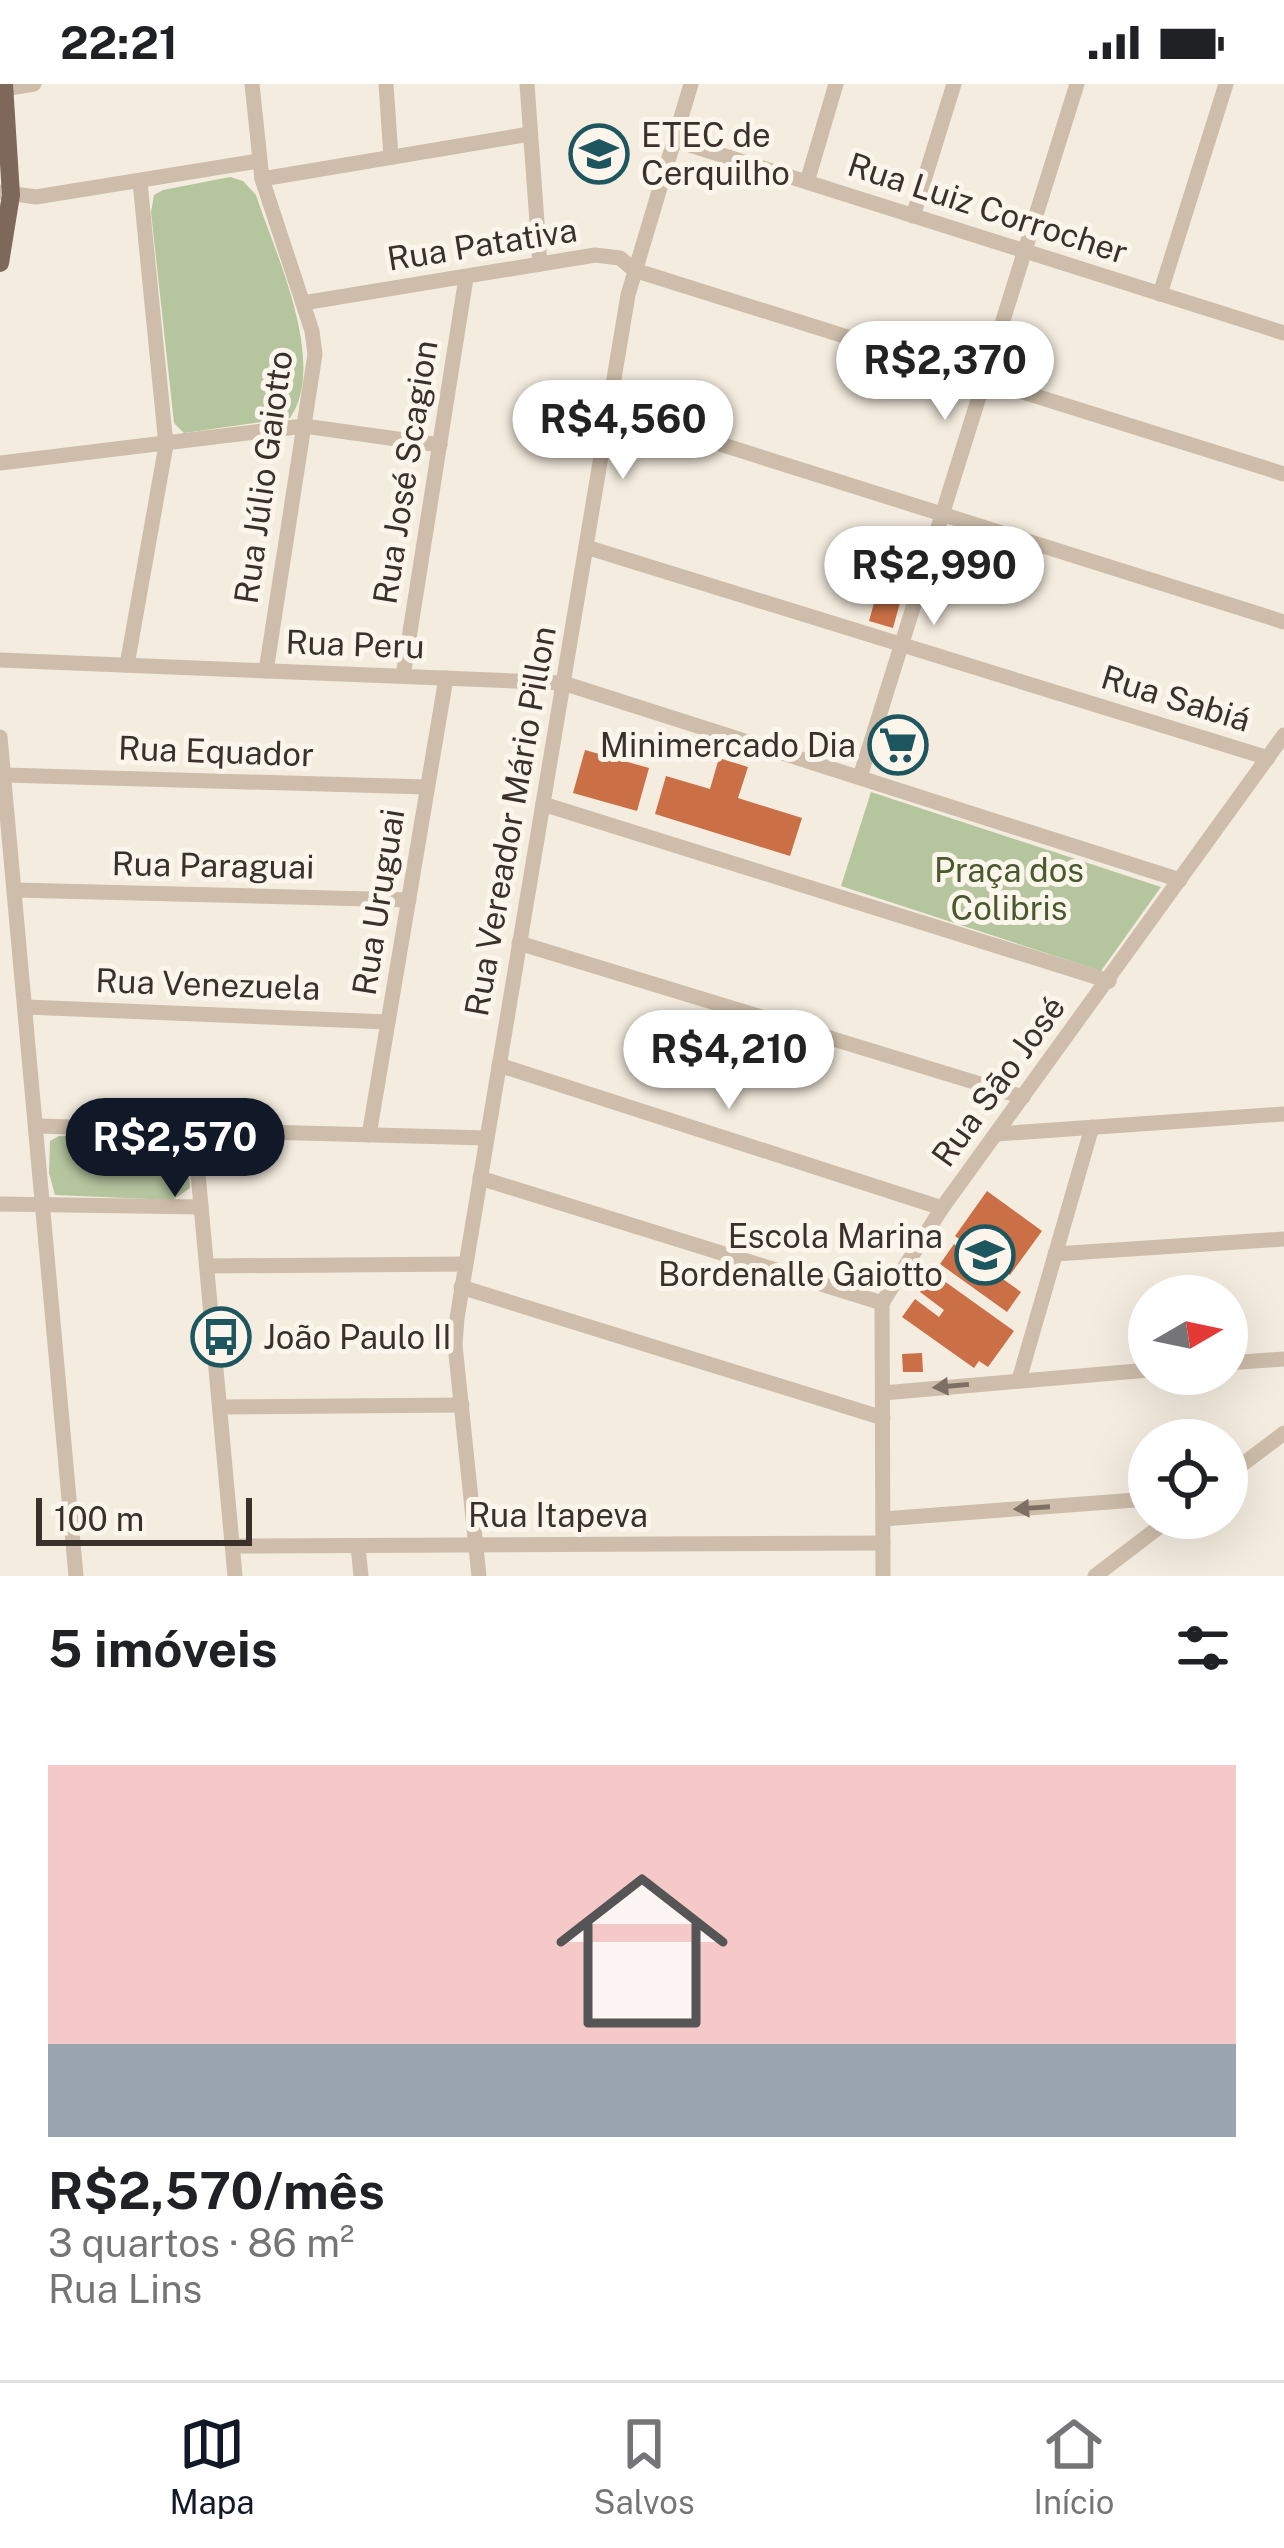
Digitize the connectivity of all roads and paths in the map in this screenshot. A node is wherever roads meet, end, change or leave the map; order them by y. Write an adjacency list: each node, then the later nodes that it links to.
1 (34, 84): 10 (street)
2 (252, 84): 15 (street, Rua Júlio Gaiotto)
3 (386, 84): 14 (street)
4 (526, 84): 11 (street)
5 (691, 84): 12 (street, Rua Vereador Mário Pillon)
6 (836, 84): 19 (street)
7 (954, 84): 21 (street)
8 (1078, 84): 22 (street)
9 (1226, 84): 27 (street)
10 (4, 87): 13 (main road)
11 (530, 134): 14 (street); 24 (street)
12 (674, 140): 19 (street, Rua Luiz Corrocher); 25 (street, Rua Vereador Mário Pillon)
13 (6, 149): 16 (main road); 20 (main road)
14 (391, 157): 17 (street)
15 (258, 160): 17 (street, Rua Júlio Gaiotto); 18 (street)
16 (0, 170)
17 (262, 179): 28 (street, Rua Júlio Gaiotto)
18 (140, 182): 20 (street); 33 (street)
19 (807, 182): 21 (street, Rua Luiz Corrocher)
20 (6, 194): 23 (main road)
21 (913, 216): 22 (street, Rua Luiz Corrocher)
22 (1025, 251): 27 (street, Rua Luiz Corrocher); 30 (street)
23 (0, 262)
24 (540, 264): 25 (street, Rua Patativa); 26 (street, Rua Patativa)
25 (634, 270): 30 (street, Rua Patativa); 31 (street, Rua Vereador Mário Pillon)
26 (466, 278): 28 (street, Rua Patativa); 34 (street, Rua José Scagion)
27 (1160, 294): 29 (street, Rua Luiz Corrocher)
28 (303, 302): 32 (street, Rua Júlio Gaiotto)
29 (1284, 333)
30 (985, 380): 36 (street, Rua Patativa); 37 (street)
31 (609, 409): 37 (street); 38 (street, Rua Vereador Mário Pillon)
32 (304, 426): 33 (street); 34 (street); 43 (street, Rua Júlio Gaiotto)
33 (166, 445): 35 (street); 42 (street)
34 (440, 445): 44 (street, Rua José Scagion)
35 (0, 463)
36 (1284, 474)
37 (943, 515): 39 (street); 40 (street)
38 (586, 547): 40 (street, Rua Sabiá); 46 (street, Rua Vereador Mário Pillon)
39 (1284, 622)
40 (902, 644): 49 (street, Rua Sabiá); 51 (street)
41 (0, 660): 42 (street, Rua Peru)
42 (127, 665): 43 (street, Rua Peru)
43 (266, 671): 44 (street, Rua Peru)
44 (403, 676): 45 (street, Rua Peru)
45 (446, 678): 46 (street, Rua Peru); 52 (street, Rua Uruguai)
46 (563, 683): 51 (street); 53 (street, Rua Vereador Mário Pillon)
47 (1284, 735): 49 (street, Rua São José)
48 (0, 737): 50 (street)
49 (1268, 758): 55 (street, Rua São José)
50 (4, 775): 52 (street, Rua Equador); 54 (street)
51 (860, 777): 55 (street)
52 (427, 787): 57 (street, Rua Uruguai)
53 (543, 804): 58 (street, Rua Vereador Mário Pillon); 59 (street)
54 (6, 861): 56 (street)
55 (1180, 880): 59 (street, Rua São José)
56 (15, 890): 57 (street, Rua Paraguai); 60 (street)
57 (409, 900): 61 (street, Rua Uruguai)
58 (519, 944): 62 (street, Rua Vereador Mário Pillon); 63 (street)
59 (1108, 981): 63 (street, Rua São José)
60 (26, 1006): 61 (street, Rua Venezuela); 65 (street)
61 (388, 1022): 69 (street, Rua Uruguai)
62 (499, 1065): 70 (street, Rua Vereador Mário Pillon); 75 (street)
63 (1023, 1097): 68 (street, Rua São José)
64 (1284, 1114): 66 (street)
65 (37, 1126): 67 (street); 73 (street)
66 (1092, 1127): 68 (street); 77 (street)
67 (194, 1130): 69 (street); 74 (street)
68 (996, 1134): 75 (street, Rua São José)
69 (369, 1135): 70 (street)
70 (487, 1138): 71 (street, Rua Vereador Mário Pillon)
71 (480, 1178): 78 (street, Rua Vereador Mário Pillon); 81 (street)
72 (0, 1204): 73 (street)
73 (44, 1204): 74 (street); 99 (street)
74 (202, 1207): 79 (street)
75 (942, 1208): 81 (street, Rua São José)
76 (1284, 1239): 77 (street)
77 (1055, 1254): 85 (street)
78 (465, 1264): 79 (street); 80 (street, Rua Vereador Mário Pillon)
79 (207, 1266): 88 (street)
80 (461, 1287): 87 (street, Rua Vereador Mário Pillon); 89 (street)
81 (882, 1303): 86 (street)
82 (1284, 1359): 83 (street)
83 (1248, 1362)
84 (1128, 1372): 85 (street)
85 (1019, 1380): 86 (street, one-way to 86)
86 (883, 1393): 89 (street)
87 (461, 1406): 88 (street); 98 (street, Rua Vereador Mário Pillon)
88 (220, 1407): 96 (street)
89 (883, 1418): 93 (street)
90 (1284, 1432): 91 (street)
91 (1248, 1460)
92 (1128, 1501): 93 (street, one-way to 93)
93 (883, 1519): 95 (street)
94 (1144, 1539): 104 (street)
95 (883, 1544): 98 (street, Rua Itapeva); 103 (street)
96 (232, 1546): 97 (street, Rua Itapeva); 100 (street)
97 (358, 1546): 98 (street, Rua Itapeva); 101 (street)
98 (476, 1546): 102 (street, Rua Vereador Mário Pillon)
99 (76, 1576)
100 (235, 1576)
101 (361, 1576)
102 (479, 1576)
103 (883, 1576)
104 (1095, 1576)

